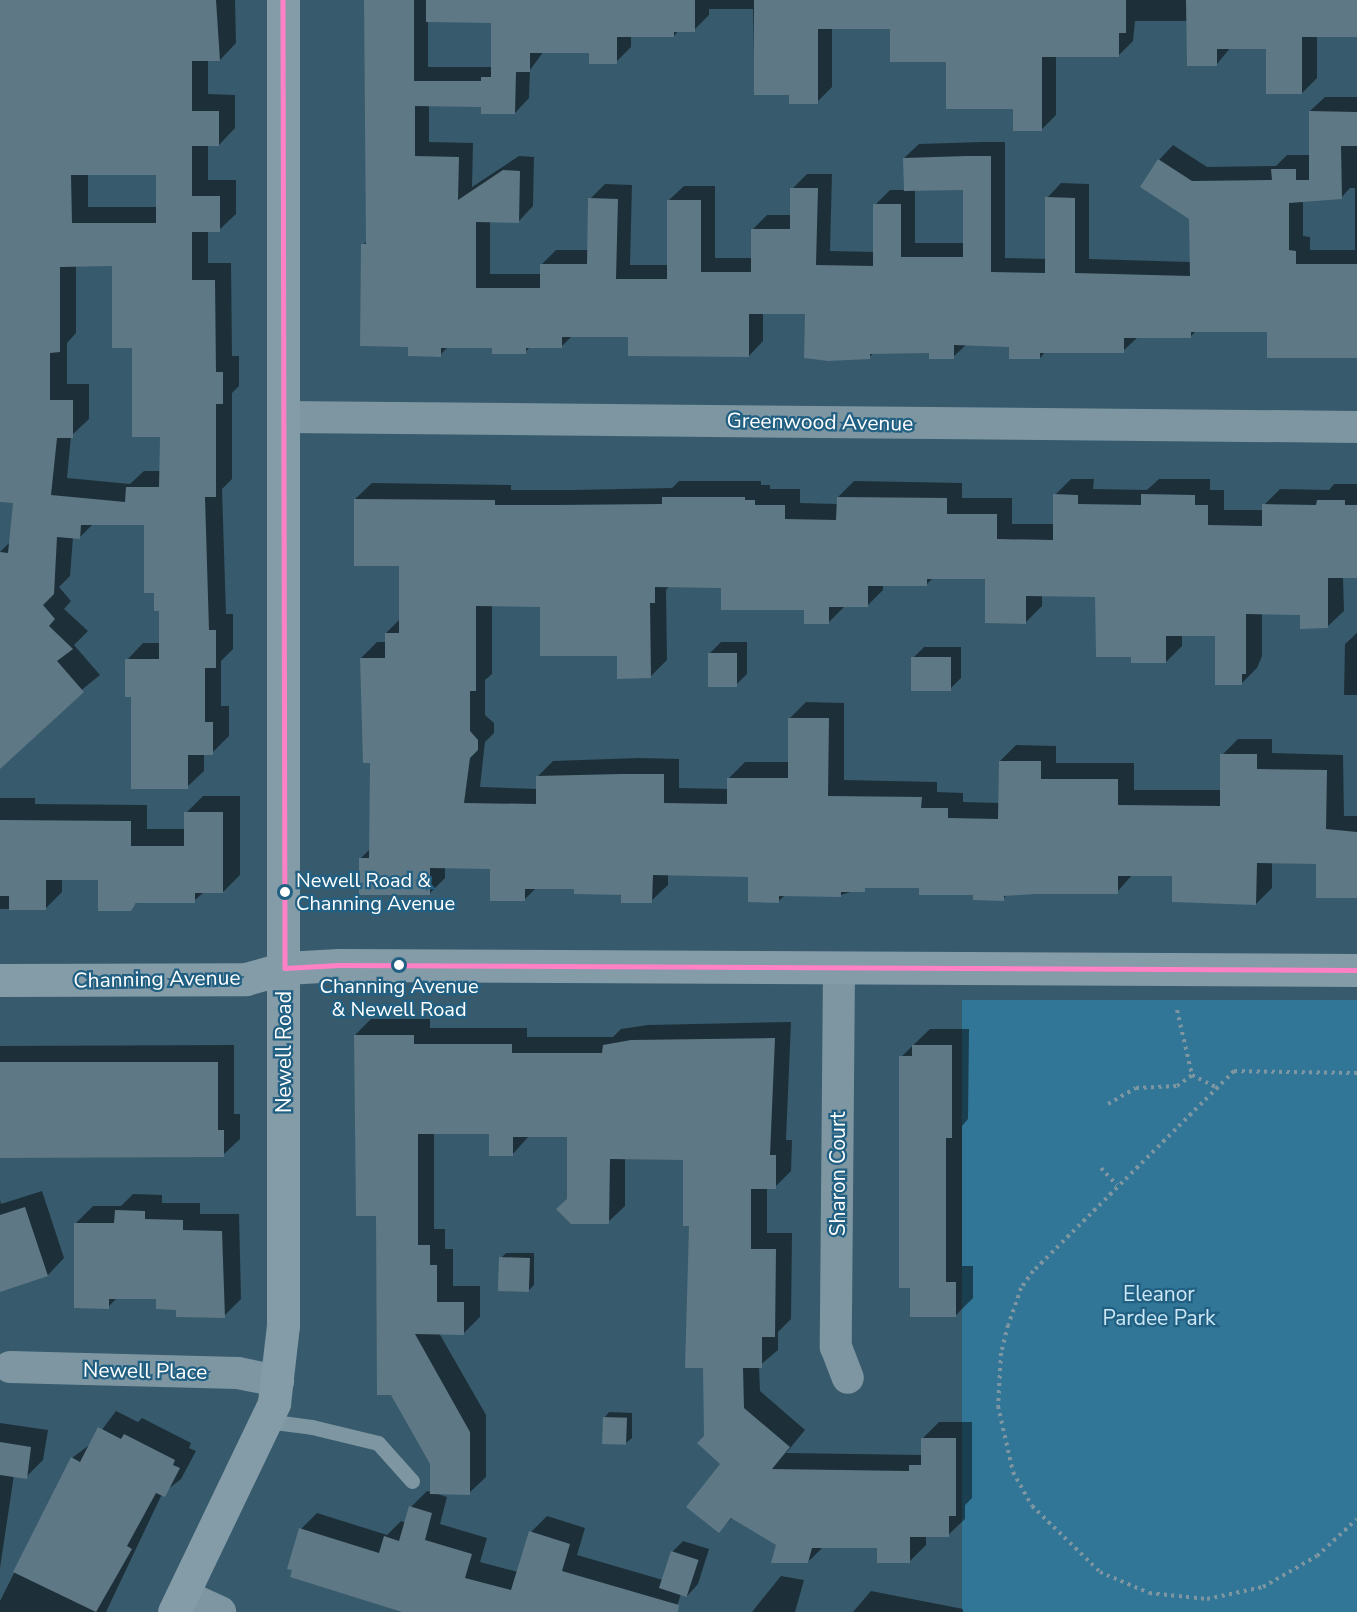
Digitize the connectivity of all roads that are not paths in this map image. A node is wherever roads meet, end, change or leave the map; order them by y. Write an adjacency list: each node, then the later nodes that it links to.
1 (283, 0): 2 (street, Newell Road)
2 (284, 417): 3 (street, Greenwood Avenue); 4 (street, Newell Road)
3 (1357, 427)
4 (285, 968): 5 (street, Channing Avenue); 7 (street, Channing Avenue); 10 (street, Newell Road)
5 (839, 969): 6 (street, Channing Avenue); 9 (street, Sharon Court)
6 (1357, 970)
7 (0, 980)
8 (10, 1367): 10 (street, Newell Place)
9 (848, 1378)
10 (278, 1381): 11 (street, Newell Road)
11 (266, 1421): 12 (lane); 13 (street, Newell Road)
12 (412, 1481)
13 (178, 1604): 14 (street)
14 (220, 1612)

